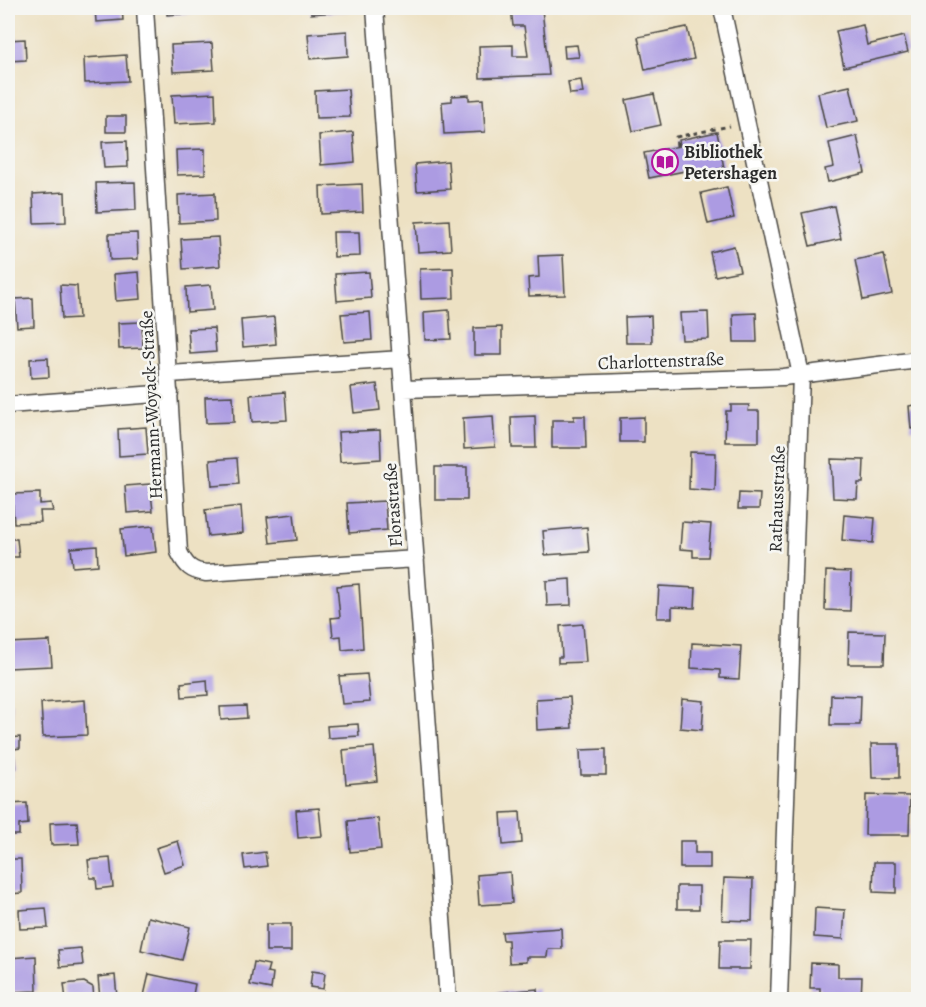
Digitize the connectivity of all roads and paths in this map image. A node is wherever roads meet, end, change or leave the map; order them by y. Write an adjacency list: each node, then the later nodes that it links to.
1 (145, 8): 8 (street, Hermann-Woyack-Straße)
2 (375, 8): 6 (street, Florastraße)
3 (722, 8): 9 (street, Rathausstraße)
4 (730, 126): 5 (path)
5 (677, 146)
6 (402, 359): 8 (street); 10 (street, Florastraße)
7 (918, 360): 9 (street, Charlottenstraße)
8 (169, 374): 11 (street, Hermann-Woyack-Straße)
9 (801, 375): 10 (street, Charlottenstraße); 15 (street, Rathausstraße)
10 (404, 389): 13 (street, Florastraße)
11 (170, 393): 12 (street); 13 (street, Hermann-Woyack-Straße)
12 (8, 405)
13 (416, 559): 14 (street, Florastraße)
14 (448, 999)
15 (779, 999)

